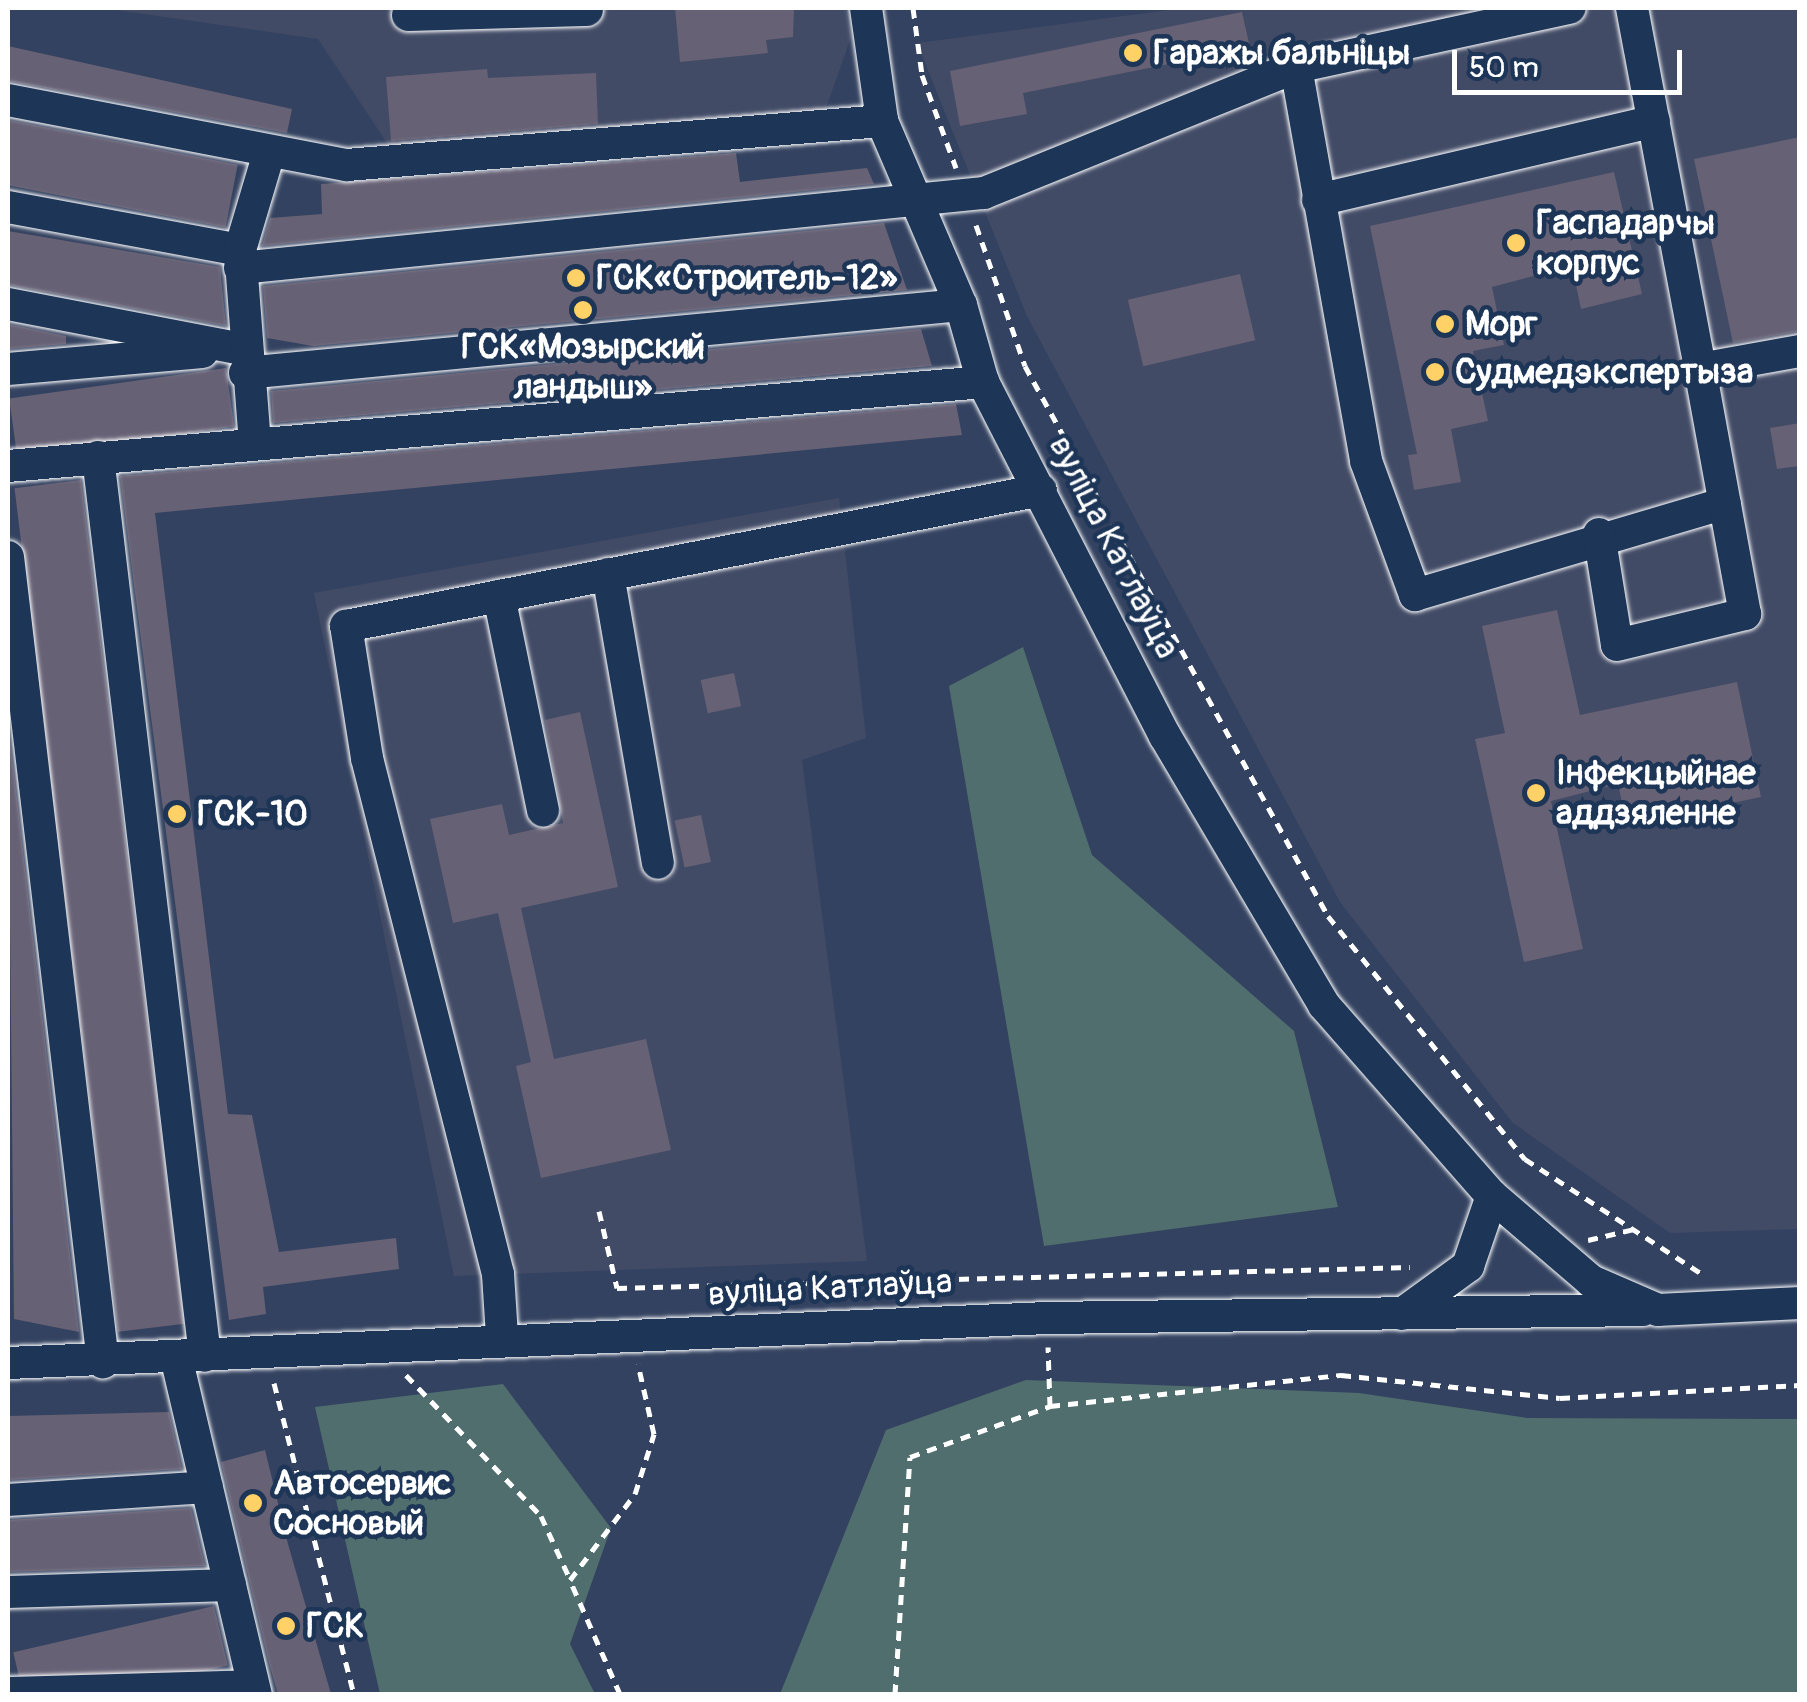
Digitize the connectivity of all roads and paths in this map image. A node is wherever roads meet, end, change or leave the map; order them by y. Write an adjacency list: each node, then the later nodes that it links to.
1 (866, 8): 10 (street, вуліца Катлаўца)
2 (912, 8): 12 (path)
3 (1570, 8): 7 (street)
4 (1632, 8): 9 (street)
5 (408, 16): 6 (street)
6 (587, 16)
7 (1296, 67): 12 (street); 13 (street)
8 (8, 100): 11 (street)
9 (1654, 121): 13 (street); 22 (street)
10 (882, 122): 11 (street); 14 (street, вуліца Катлаўца)
11 (268, 156): 16 (street)
12 (966, 196): 14 (street); 37 (path)
13 (1318, 200): 29 (street)
14 (920, 204): 16 (street); 18 (street, вуліца Катлаўца)
15 (8, 207): 16 (street)
16 (240, 259): 20 (street)
17 (8, 304): 20 (street)
18 (961, 304): 20 (street); 23 (street, вуліца Катлаўца)
19 (1800, 351): 22 (street)
20 (243, 361): 21 (street); 24 (street)
21 (8, 369)
22 (1700, 369): 28 (street)
23 (983, 382): 24 (street); 27 (street, вуліца Катлаўца)
24 (255, 444): 25 (street)
25 (98, 457): 26 (street); 49 (street)
26 (8, 466)
27 (1041, 490): 31 (street); 35 (street, вуліца Катлаўца)
28 (1724, 503): 29 (street); 29 (street)
29 (1599, 534)
30 (8, 557): 50 (street)
31 (608, 574): 32 (street); 34 (street)
32 (498, 596): 33 (street); 45 (street)
33 (543, 812)
34 (658, 863)
35 (1492, 1196): 38 (street, вуліца Катлаўца); 39 (street)
36 (598, 1211): 39 (path)
37 (1634, 1229): 38 (path); 41 (path)
38 (1550, 1248): 42 (street, вуліца Катлаўца)
39 (1468, 1266): 43 (street)
40 (1800, 1303): 41 (street, вуліца Катлаўца)
41 (1748, 1306): 42 (street, вуліца Катлаўца)
42 (1658, 1310): 43 (street, вуліца Катлаўца)
43 (1402, 1314): 44 (street, вуліца Катлаўца)
44 (1047, 1318): 46 (street, вуліца Катлаўца); 53 (path)
45 (502, 1336): 46 (street, вуліца Катлаўца); 47 (street, вуліца Катлаўца)
46 (632, 1337): 56 (path)
47 (372, 1342): 48 (street, вуліца Катлаўца); 56 (path)
48 (264, 1346): 49 (street, вуліца Катлаўца); 61 (path)
49 (191, 1358): 50 (street, вуліца Катлаўца); 54 (street)
50 (103, 1362): 51 (street, вуліца Катлаўца)
51 (8, 1363)
52 (1800, 1385): 53 (path)
53 (1050, 1406): 63 (path)
54 (207, 1487): 55 (street); 57 (street)
55 (8, 1500)
56 (570, 1580): 62 (path)
57 (230, 1585): 58 (street); 59 (street)
58 (8, 1592)
59 (255, 1690): 60 (street)
60 (8, 1693)
61 (354, 1694)
62 (620, 1694)
63 (895, 1694)

